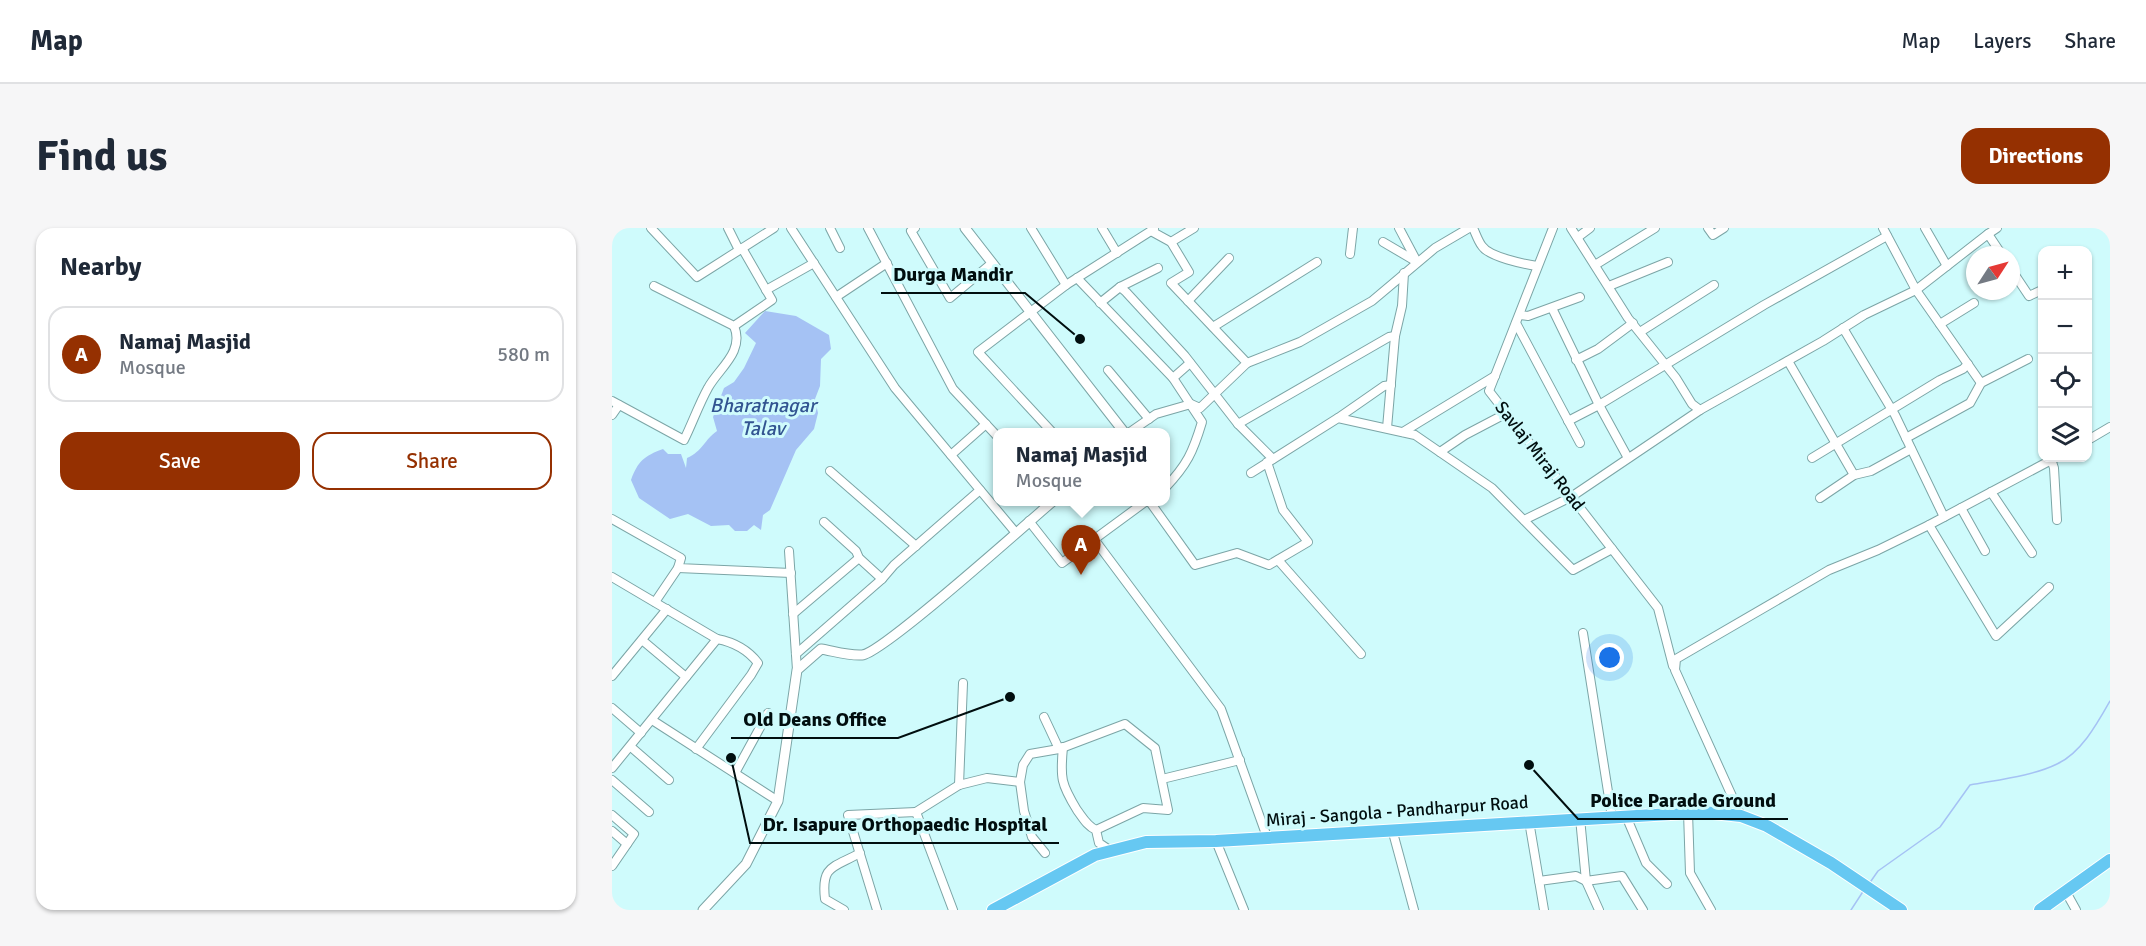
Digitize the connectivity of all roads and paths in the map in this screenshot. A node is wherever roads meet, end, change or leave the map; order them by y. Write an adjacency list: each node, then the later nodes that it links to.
1 (651, 228): 32 (street)
2 (728, 228): 32 (street)
3 (774, 228): 32 (street)
4 (791, 228): 40 (street)
5 (830, 228): 31 (street)
6 (868, 228): 41 (street)
7 (965, 228): 36 (street)
8 (1031, 228): 49 (street)
9 (1102, 228): 33 (street)
10 (1194, 228): 28 (street)
11 (1353, 228): 34 (street)
12 (1399, 228): 38 (street)
13 (1471, 228): 24 (street); 43 (street)
14 (1553, 228): 43 (street, Savlaj Miraj Road)
15 (1571, 228): 27 (street)
16 (1590, 228): 27 (street)
17 (1655, 228): 42 (street)
18 (1708, 228): 19 (street)
19 (1724, 228)
20 (1925, 228): 44 (street)
21 (1997, 228): 26 (street)
22 (912, 229): 36 (street)
23 (1153, 229): 28 (street); 33 (street)
24 (1457, 231): 38 (street)
25 (1885, 232): 55 (street); 78 (street)
26 (1988, 234): 30 (street); 44 (street)
27 (1578, 237): 42 (street)
28 (1171, 242): 59 (street)
29 (1383, 242): 38 (street)
30 (1996, 246)
31 (840, 248)
32 (741, 249): 54 (street)
33 (1117, 252): 47 (street)
34 (1350, 254)
35 (1229, 258): 59 (street)
36 (992, 262): 63 (street)
37 (1317, 262): 68 (street)
38 (1417, 262): 46 (street)
39 (1668, 262): 52 (street)
40 (814, 263): 54 (street); 57 (street)
41 (887, 263): 57 (street); 95 (street)
42 (1595, 265): 52 (street)
43 (1537, 266): 64 (street, Savlaj Miraj Road)
44 (1947, 266): 55 (street)
45 (1158, 268): 53 (street)
46 (1404, 273): 71 (street); 76 (street)
47 (1077, 278): 49 (street); 60 (street)
48 (2020, 282): 56 (street)
49 (1066, 285): 63 (street)
50 (1714, 285): 70 (street)
51 (654, 286): 67 (street)
52 (1609, 286): 65 (street)
53 (1120, 287): 60 (street); 75 (street)
54 (766, 290): 67 (street)
55 (1916, 290): 66 (street); 69 (street)
56 (2038, 292)
57 (836, 297): 110 (street)
58 (1580, 297): 62 (street)
59 (1188, 301): 68 (street)
60 (1100, 303): 81 (street)
61 (1974, 303): 66 (street)
62 (1552, 308): 64 (street); 73 (street)
63 (1030, 312): 98 (street); 99 (street)
64 (1518, 319): 80 (street, Savlaj Miraj Road); 94 (street)
65 (1633, 323): 70 (street); 73 (street)
66 (1940, 324): 77 (street)
67 (734, 326): 85 (street)
68 (1213, 327): 76 (street)
69 (1844, 328): 74 (street); 88 (street)
70 (1640, 332): 78 (street)
71 (1395, 336): 83 (street); 96 (street)
72 (2028, 359): 82 (street)
73 (1576, 360): 87 (street)
74 (1788, 361): 89 (street); 107 (street)
75 (1190, 363): 81 (street); 84 (street)
76 (1247, 363): 84 (street)
77 (1968, 364): 82 (street); 88 (street)
78 (1665, 365): 87 (street); 89 (street)
79 (1108, 370): 93 (street)
80 (1495, 376): 90 (street, Savlaj Miraj Road); 103 (street)
81 (1173, 378): 86 (street)
82 (1982, 383): 104 (street)
83 (1391, 385): 92 (street); 101 (street)
84 (1214, 393): 86 (street); 96 (street)
85 (615, 403): 91 (street)
86 (1191, 404): 93 (street); 119 (street)
87 (1599, 405): 94 (street); 111 (street)
88 (1892, 409): 104 (street); 107 (street)
89 (1700, 410): 111 (street)
90 (1507, 413): 109 (street); 122 (street, Savlaj Miraj Road)
91 (612, 415)
92 (1338, 418): 101 (street); 113 (street)
93 (1149, 419): 100 (street)
94 (1568, 421): 106 (street)
95 (986, 424): 102 (street); 110 (street)
96 (1239, 424): 113 (street)
97 (2110, 427): 105 (street)
98 (1048, 428)
99 (1121, 428)
100 (1136, 428)
101 (1387, 428): 103 (street)
102 (993, 432)
103 (1403, 432): 109 (street)
104 (1906, 438): 108 (street)
105 (2092, 438)
106 (1580, 443)
107 (1836, 443): 112 (street); 118 (street)
108 (1911, 449): 118 (street); 130 (street)
109 (1440, 452): 132 (street)
110 (951, 455): 120 (street)
111 (1628, 458): 122 (street)
112 (1812, 458)
113 (1270, 461): 117 (street); 145 (street)
114 (2046, 462): 121 (street)
115 (2053, 462): 133 (street)
116 (830, 471): 139 (street)
117 (1251, 473)
118 (1854, 475): 123 (street)
119 (1170, 482)
120 (980, 490): 124 (street); 139 (street)
121 (1991, 492): 129 (street); 143 (street)
122 (1571, 497): 132 (street); 140 (street, Savlaj Miraj Road)
123 (1820, 498)
124 (993, 506)
125 (993, 506): 137 (street)
126 (1046, 506): 134 (street)
127 (1138, 506): 138 (street)
128 (1154, 506): 145 (street)
129 (1961, 508): 130 (street); 142 (street)
130 (1944, 517): 136 (street)
131 (612, 519): 146 (street)
132 (1524, 520): 140 (street)
133 (2058, 520)
134 (1029, 521): 137 (street); 138 (street)
135 (824, 522): 144 (street)
136 (1929, 525): 150 (street); 160 (street)
137 (1016, 533): 159 (street)
138 (1094, 539): 172 (street)
139 (916, 546): 149 (street)
140 (1612, 549): 160 (street, Savlaj Miraj Road)
141 (789, 551): 147 (street)
142 (1985, 551)
143 (2032, 553)
144 (859, 558): 149 (street); 153 (street)
145 (1278, 560): 158 (street)
146 (678, 568): 147 (street); 151 (street)
147 (791, 573): 153 (street)
148 (612, 577): 151 (street)
149 (882, 579): 157 (street)
150 (2049, 587)
151 (655, 602): 152 (street)
152 (667, 609): 155 (street); 156 (street)
153 (793, 614): 157 (street)
154 (1582, 633): 187 (street)
155 (717, 639): 162 (street); 170 (street)
156 (642, 640): 161 (street); 162 (street)
157 (796, 654): 159 (street)
158 (1361, 654)
159 (797, 670): 180 (street)
160 (1675, 670): 186 (street, Savlaj Miraj Road)
161 (612, 676)
162 (686, 677): 167 (street)
163 (963, 683): 179 (street)
164 (612, 708): 168 (street)
165 (768, 713): 174 (street)
166 (1044, 717): 171 (street)
167 (652, 720): 168 (street); 170 (street)
168 (641, 733): 169 (street)
169 (631, 747): 173 (street); 177 (street)
170 (696, 748): 174 (street)
171 (1061, 748): 175 (street); 178 (street); 191 (street)
172 (1240, 760): 175 (street); 193 (street)
173 (612, 769)
174 (735, 773): 180 (street)
175 (1162, 779): 191 (street)
176 (612, 780): 181 (street)
177 (669, 780)
178 (1020, 782): 179 (street); 198 (street)
179 (959, 785): 182 (street)
180 (778, 801): 206 (street)
181 (649, 812)
182 (916, 812): 197 (street); 209 (street)
183 (1688, 813): 185 (highway, Miraj - Sangola - Pandharpur Road); 186 (highway, Miraj - Sangola - Pandharpur Road); 216 (street)
184 (612, 815): 195 (street)
185 (1626, 816): 187 (highway, Miraj - Sangola - Pandharpur Road); 203 (street)
186 (1741, 816): 205 (highway, Miraj - Sangola - Pandharpur Road)
187 (1612, 817): 188 (highway, Miraj - Sangola - Pandharpur Road)
188 (1580, 818): 189 (highway, Miraj - Sangola - Pandharpur Road); 202 (street)
189 (1529, 821): 190 (highway, Miraj - Sangola - Pandharpur Road); 201 (street)
190 (1392, 829): 193 (highway, Miraj - Sangola - Pandharpur Road); 212 (street)
191 (1096, 830): 196 (street)
192 (612, 831): 195 (street)
193 (1266, 837): 194 (highway, Miraj - Sangola - Pandharpur Road)
194 (1216, 841): 196 (highway, Miraj - Sangola - Pandharpur Road); 211 (street)
195 (627, 844): 200 (street)
196 (1111, 851): 210 (highway, Miraj - Sangola - Pandharpur Road)
197 (860, 853): 207 (street); 208 (street)
198 (1045, 853)
199 (2110, 860): 204 (highway)
200 (613, 862)
201 (1539, 881): 202 (street); 213 (street)
202 (1586, 881): 214 (street); 215 (street)
203 (1667, 884)
204 (2066, 892): 217 (highway); 218 (street)
205 (1895, 907)
206 (703, 910)
207 (844, 910)
208 (877, 910)
209 (953, 910)
210 (993, 910)
211 (1244, 910)
212 (1414, 910)
213 (1544, 910)
214 (1599, 910)
215 (1642, 910)
216 (1711, 910)
217 (2040, 910)
218 (2076, 910)

